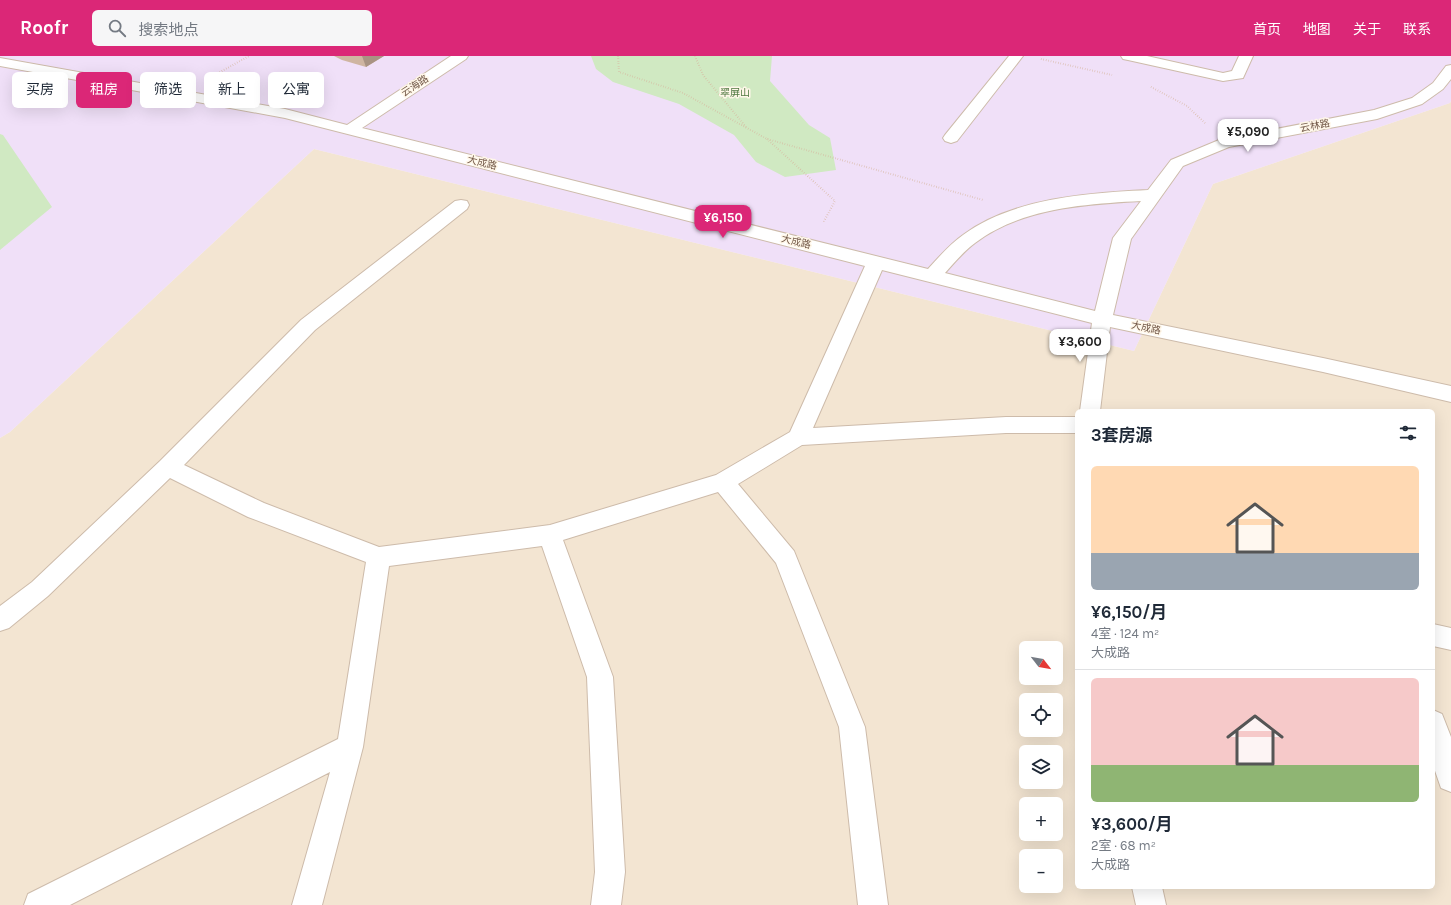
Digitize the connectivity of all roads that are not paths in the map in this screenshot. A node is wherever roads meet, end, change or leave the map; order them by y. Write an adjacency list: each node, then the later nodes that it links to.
1 (461, 56): 7 (street, 云海路)
2 (1016, 56): 8 (street)
3 (1128, 56): 4 (street)
4 (1246, 56)
5 (0, 62): 7 (street, 大成路)
6 (1451, 69): 9 (street, 云林路)
7 (349, 130): 11 (street, 大成路)
8 (951, 138)
9 (1154, 195): 12 (street); 13 (street, 云林路)
10 (461, 205): 18 (street)
11 (876, 262): 12 (street, 大成路); 17 (street)
12 (932, 276): 13 (street, 大成路)
13 (1102, 319): 14 (street, 大成路); 15 (street, 云林路)
14 (1451, 394)
15 (1090, 409)
16 (1075, 425): 17 (street)
17 (798, 437): 19 (street)
18 (168, 467): 21 (street); 22 (street)
19 (724, 482): 20 (street); 32 (street)
20 (550, 535): 21 (street); 31 (street)
21 (379, 557): 26 (street)
22 (0, 620)
23 (1435, 635): 24 (street)
24 (1451, 639)
25 (1435, 729): 27 (street)
26 (350, 748): 29 (street); 30 (street)
27 (1451, 778)
28 (1147, 889): 33 (street)
29 (39, 905)
30 (307, 905)
31 (606, 905)
32 (873, 905)
33 (1151, 905)

